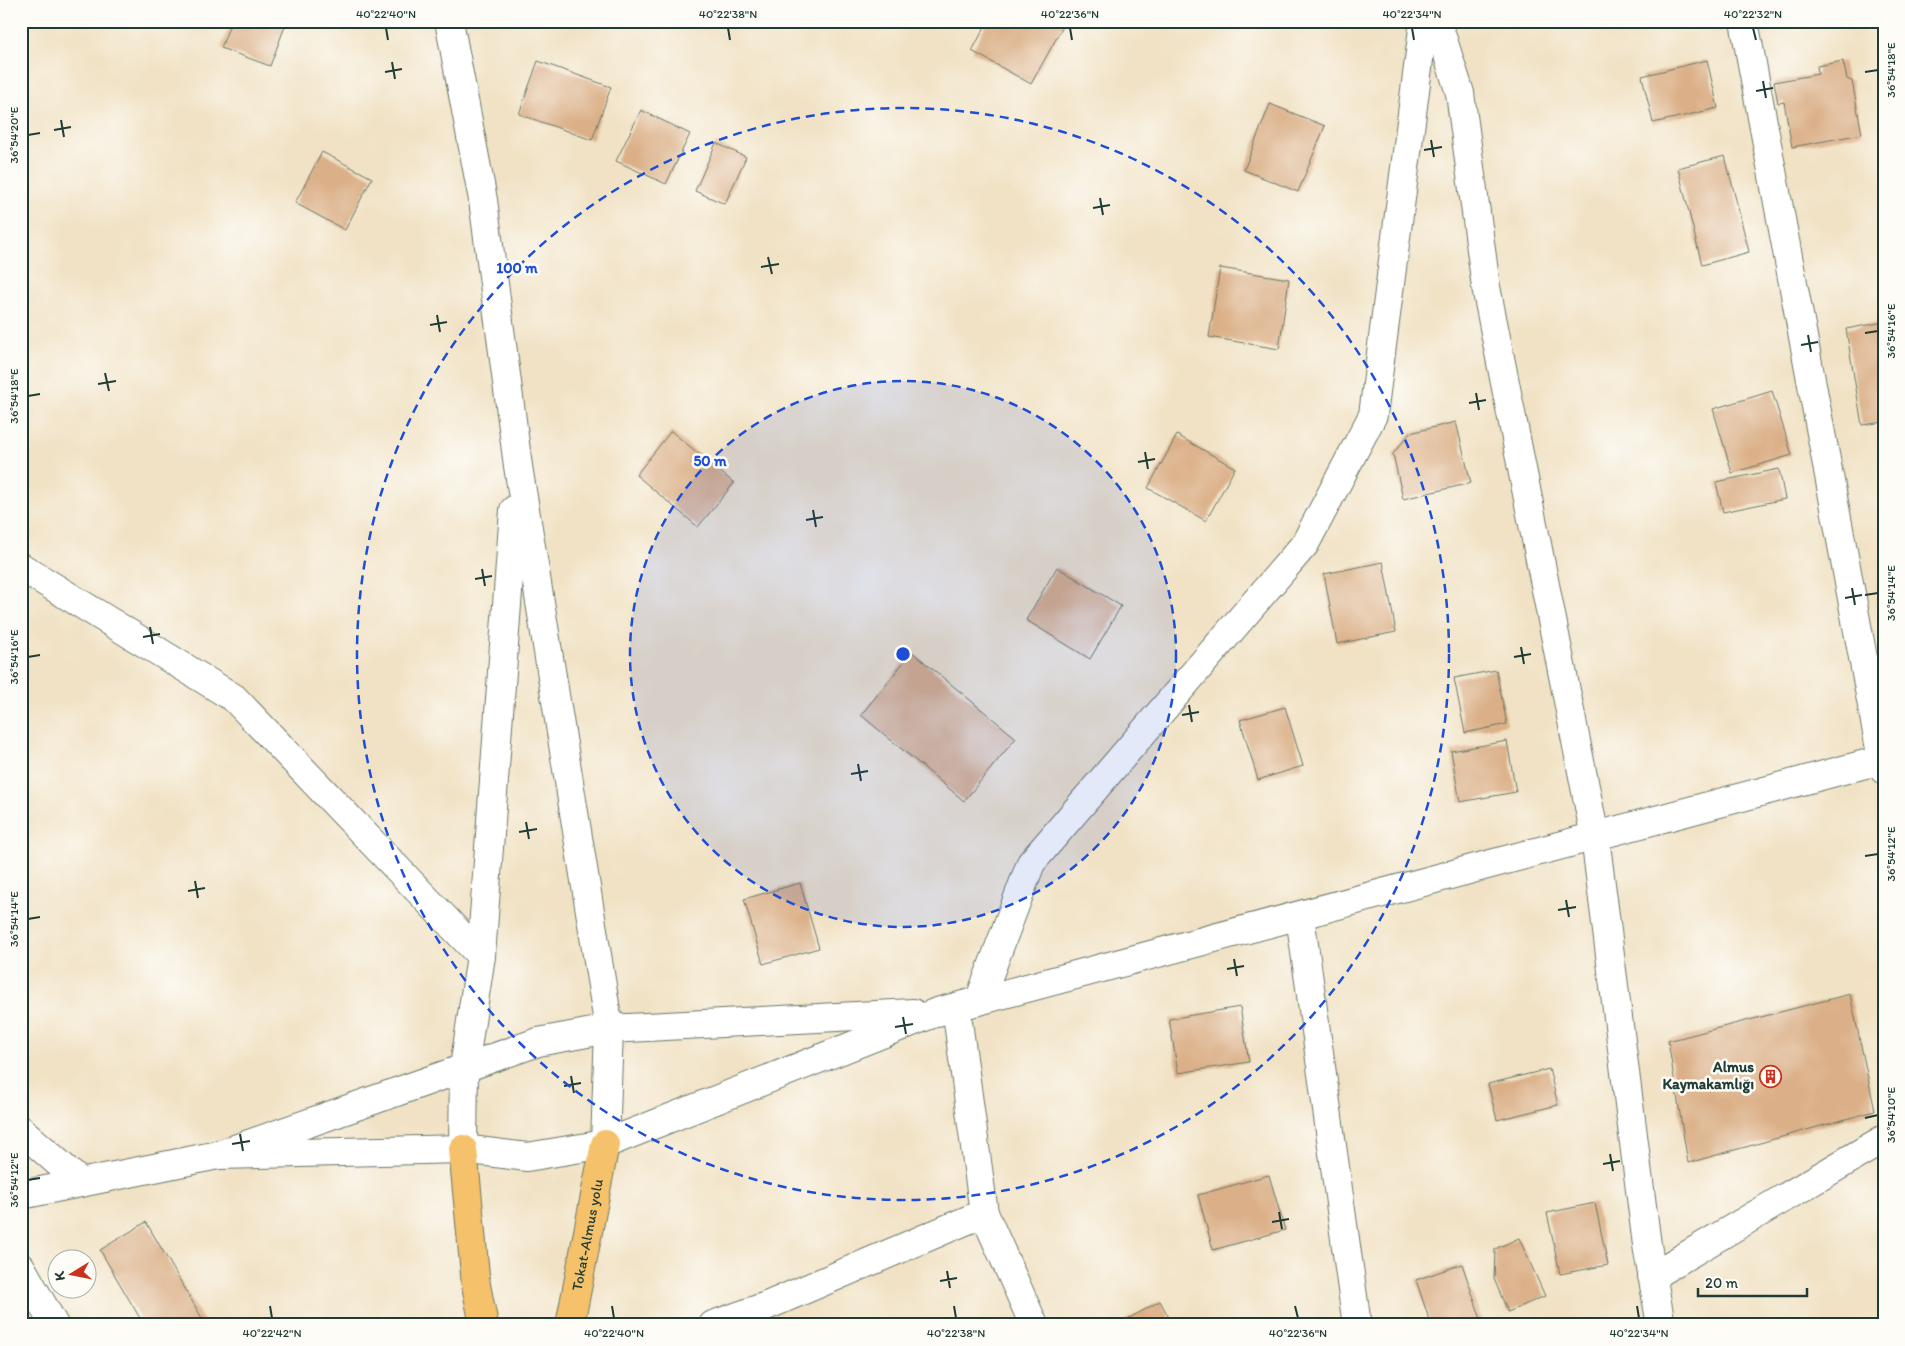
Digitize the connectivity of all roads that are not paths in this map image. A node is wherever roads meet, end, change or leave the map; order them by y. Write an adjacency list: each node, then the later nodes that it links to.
1 (449, 21): 5 (street)
2 (1424, 21): 11 (street)
3 (1437, 21): 8 (street)
4 (1744, 21): 7 (street)
5 (518, 466): 10 (street); 12 (street)
6 (21, 567): 10 (street)
7 (1883, 763): 8 (street)
8 (1595, 837): 9 (street); 23 (street)
9 (1300, 916): 11 (street); 30 (street)
10 (481, 956): 13 (street)
11 (957, 1007): 12 (street); 16 (street); 21 (street)
12 (609, 1030): 13 (street); 16 (street)
13 (464, 1067): 17 (street); 18 (street)
14 (21, 1130): 19 (street)
15 (1884, 1138): 23 (street)
16 (604, 1144): 17 (street); 27 (main road, Tokat-Almus yolu)
17 (463, 1149): 18 (street); 26 (main road)
18 (218, 1155): 19 (street)
19 (80, 1183): 20 (street)
20 (21, 1195)
21 (984, 1213): 24 (street); 29 (street)
22 (21, 1267): 25 (street)
23 (1652, 1276): 31 (street)
24 (766, 1316): 28 (street)
25 (54, 1325)
26 (484, 1325)
27 (570, 1325)
28 (713, 1325)
29 (1034, 1325)
30 (1357, 1325)
31 (1661, 1325)

